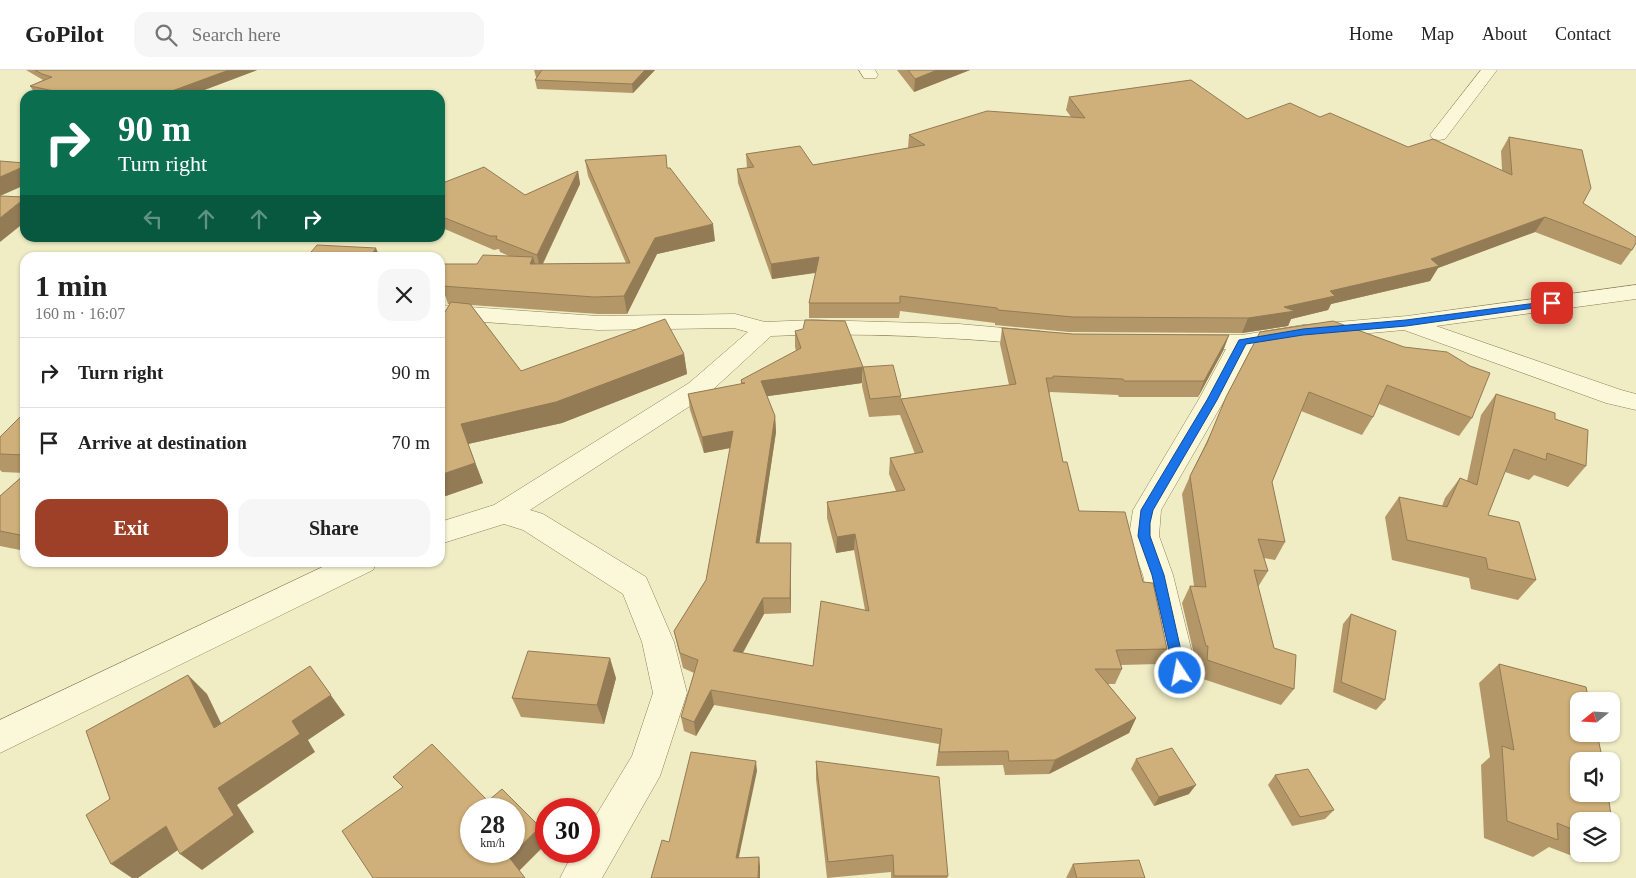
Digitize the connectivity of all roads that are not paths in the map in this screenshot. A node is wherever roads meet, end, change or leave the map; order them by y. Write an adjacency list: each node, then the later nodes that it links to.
1 (1489, 70): 2 (street)
2 (1439, 135)
3 (1636, 292): 5 (street)
4 (445, 312): 6 (street)
5 (1406, 323): 9 (street); 10 (street)
6 (765, 329): 7 (street); 11 (street)
7 (1059, 340)
8 (1166, 342): 9 (street)
9 (1242, 342): 14 (street)
10 (1629, 403)
11 (504, 513): 12 (street); 16 (street)
12 (445, 531)
13 (352, 567): 15 (street)
14 (1180, 673)
15 (0, 737)
16 (580, 878)

